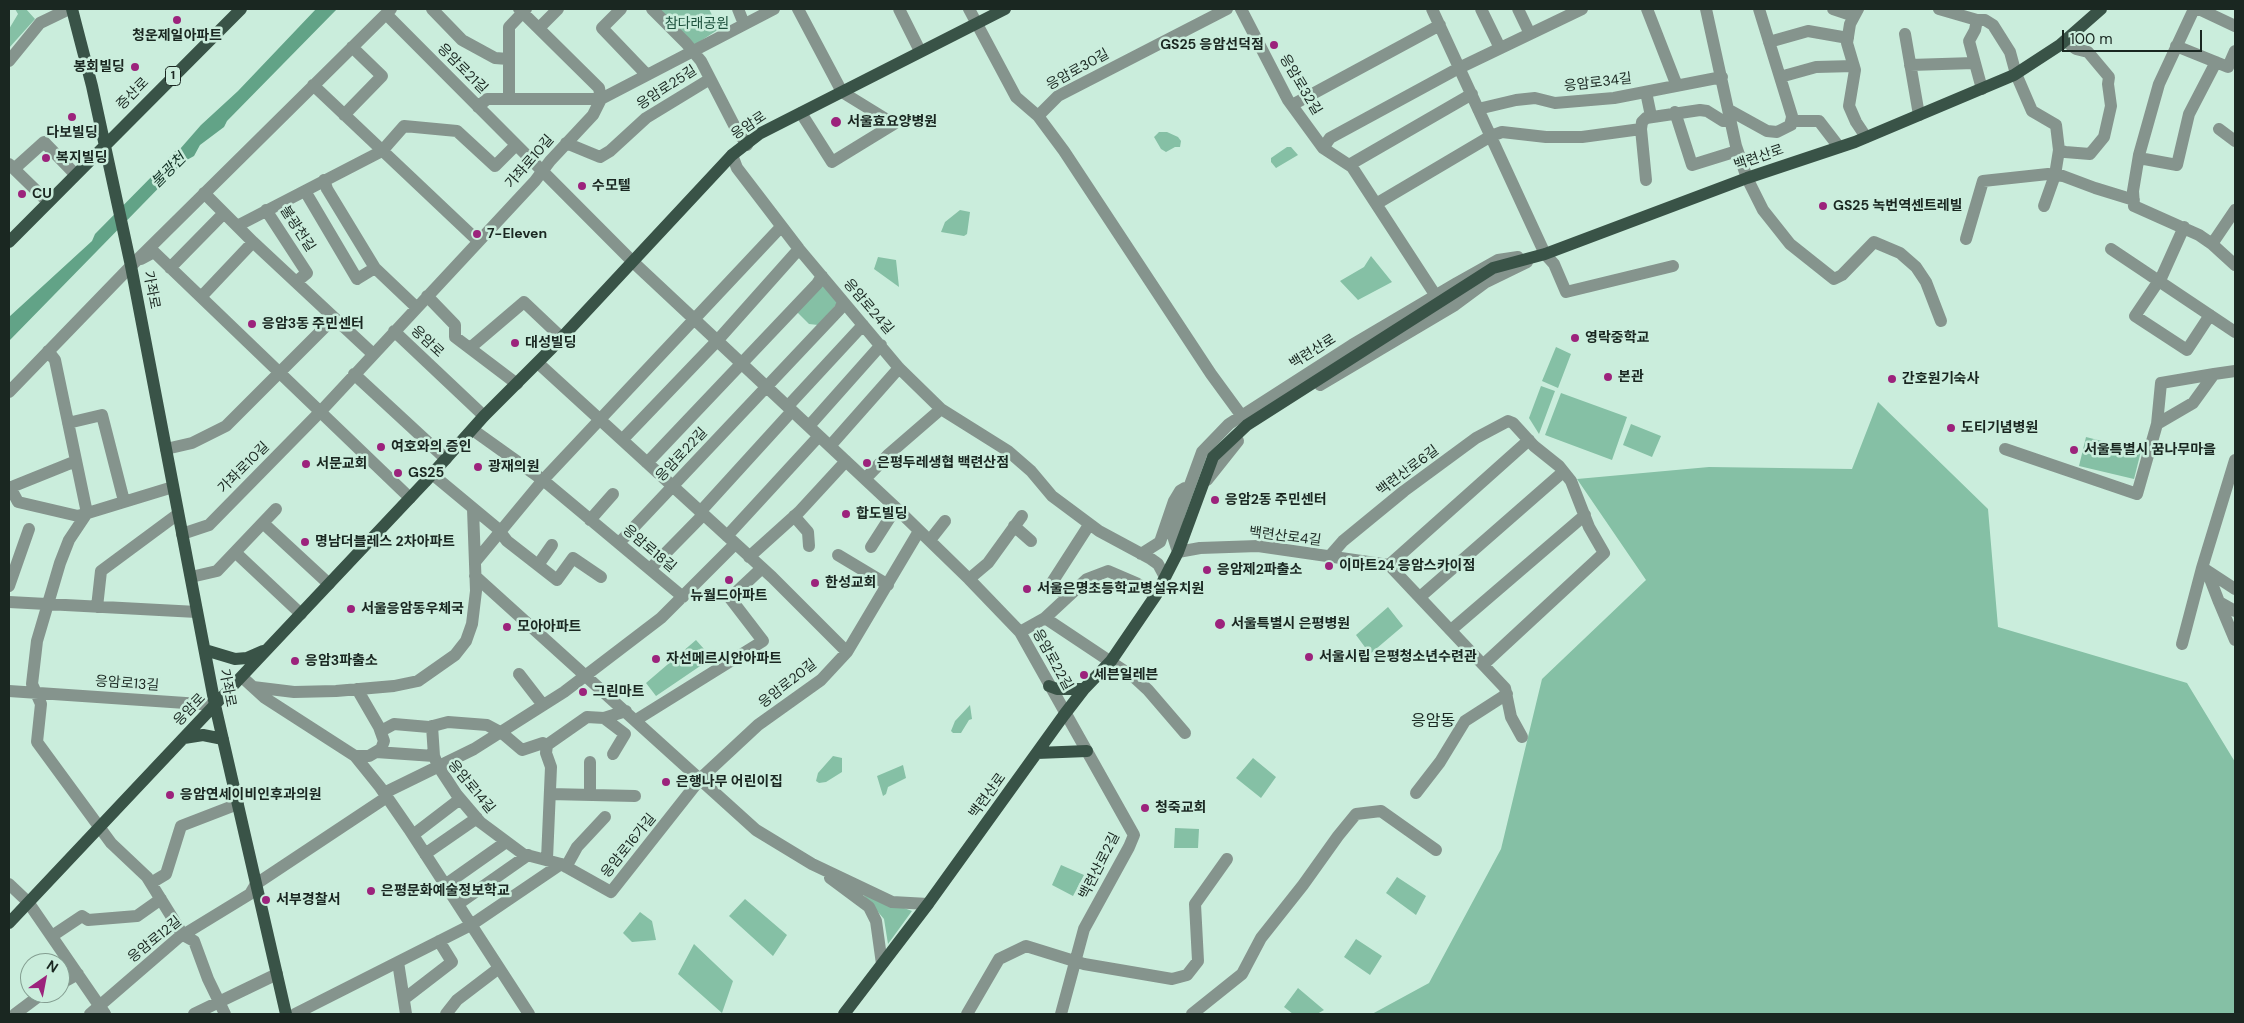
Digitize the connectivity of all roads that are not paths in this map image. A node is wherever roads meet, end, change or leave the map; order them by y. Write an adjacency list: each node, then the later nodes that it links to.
1 (71, 9): 48 (street); 84 (main road)
2 (241, 9): 84 (main road, 증산로 / 1)
3 (432, 9): 47 (street)
4 (558, 9): 35 (street)
5 (621, 9): 55 (street)
6 (653, 9): 44 (street, 응암로25길)
7 (738, 9): 31 (street)
8 (774, 9): 31 (street)
9 (798, 9): 62 (street)
10 (899, 9): 45 (street)
11 (968, 9): 32 (street)
12 (1005, 9): 32 (main road, 응암로)
13 (1227, 9): 74 (street, 응암로30길)
14 (1241, 9): 67 (street, 응암로32길)
15 (1432, 9): 33 (street)
16 (1481, 9): 43 (street)
17 (1518, 9): 36 (street)
18 (1582, 9): 36 (street)
19 (1647, 9): 60 (street)
20 (1706, 9): 56 (street)
21 (1759, 9): 40 (street)
22 (1833, 9): 29 (street)
23 (1939, 9): 30 (street)
24 (2101, 9): 39 (main road, 백련산로)
25 (2194, 9): 41 (street)
26 (2199, 9): 34 (street)
27 (523, 10): 35 (street); 47 (street)
28 (388, 11): 42 (street); 68 (street, 응암로21길)
29 (1856, 12): 38 (street)
30 (1977, 20): 50 (street); 54 (street)
31 (744, 24): 44 (street)
32 (976, 24): 45 (main road, 응암로); 74 (street)
33 (1440, 25): 53 (street); 67 (street)
34 (2235, 26)
35 (539, 28): 66 (street)
36 (1530, 34): 43 (street)
37 (1904, 34): 51 (street)
38 (1848, 38): 40 (street); 52 (street)
39 (2065, 41): 54 (main road, 백련산로); 89 (street)
40 (1769, 42): 57 (street)
41 (2176, 46): 49 (street); 93 (street)
42 (352, 47): 59 (street); 72 (street)
43 (1500, 48): 53 (street)
44 (693, 51): 55 (street); 58 (street, 응암로25길)
45 (920, 51): 62 (main road, 응암로)
46 (2234, 58): 49 (street)
47 (508, 59): 65 (street)
48 (9, 61)
49 (2216, 62): 93 (street)
50 (1974, 63): 51 (street); 61 (street)
51 (1910, 65): 73 (street)
52 (1854, 66): 57 (street); 81 (street)
53 (1460, 68): 64 (street); 88 (street)
54 (2016, 74): 61 (main road, 백련산로); 89 (street)
55 (647, 75): 66 (street)
56 (1722, 77): 60 (street, 응암로34길); 76 (street)
57 (1780, 77): 77 (street)
58 (710, 78): 83 (street, 응암로25길); 86 (street, 응암로25길)
59 (313, 86): 72 (street); 103 (street)
60 (1677, 86): 63 (street, 응암로34길)
61 (1982, 89): 73 (main road, 백련산로)
62 (842, 92): 71 (main road, 응암로); 71 (street)
63 (1646, 92): 69 (street, 응암로34길); 75 (street)
64 (1472, 94): 69 (street); 94 (street)
65 (509, 98): 66 (street); 68 (street)
66 (601, 99): 83 (street, 가좌로10길)
67 (1292, 105): 88 (street, 응암로32길)
68 (478, 107): 85 (street, 응암로21길)
69 (1478, 109): 80 (street)
70 (1675, 112): 75 (street); 76 (street); 91 (street)
71 (801, 113): 86 (main road, 응암로)
72 (344, 115): 90 (street)
73 (1919, 115): 81 (main road, 백련산로)
74 (1038, 116): 162 (street)
75 (1651, 116): 78 (street)
76 (1730, 116): 77 (street); 91 (street)
77 (1791, 121): 87 (street)
78 (1641, 129): 80 (street); 101 (street)
79 (2219, 129): 82 (street)
80 (1491, 136): 106 (street); 121 (street)
81 (1866, 137): 87 (main road, 백련산로)
82 (2235, 141)
83 (566, 143): 96 (street, 가좌로10길)
84 (105, 144): 97 (main road, 증산로 / 1); 122 (main road, 가좌로)
85 (516, 145): 90 (street); 96 (street, 응암로21길)
86 (748, 145): 92 (main road, 응암로)
87 (1839, 147): 99 (main road, 백련산로)
88 (1323, 148): 94 (street, 응암로32길)
89 (2059, 150): 98 (street)
90 (382, 151): 100 (street, 불광천길); 115 (street)
91 (1737, 151): 99 (street)
92 (732, 155): 111 (street, 응암로24길); 123 (main road, 응암로)
93 (2139, 158): 104 (street)
94 (1349, 165): 106 (street, 응암로32길)
95 (11, 167): 97 (street); 105 (street)
96 (542, 171): 115 (street, 가좌로10길); 123 (street, 응암로21길)
97 (75, 174): 105 (main road, 증산로 / 1)
98 (2055, 175): 104 (street); 107 (street); 114 (street)
99 (1747, 178): 121 (main road, 백련산로); 139 (street)
100 (324, 180): 102 (street, 불광천길); 127 (street)
101 (1646, 180)
102 (304, 191): 108 (street, 불광천길); 127 (street)
103 (204, 193): 110 (street); 122 (street)
104 (2134, 200): 113 (street)
105 (48, 202): 116 (main road, 증산로 / 1)
106 (1376, 204): 132 (street, 응암로32길)
107 (2044, 206)
108 (266, 210): 112 (street); 130 (street, 불광천길)
109 (2235, 210): 118 (street)
110 (224, 213): 112 (street); 126 (street)
111 (780, 225): 119 (street, 응암로24길); 138 (street)
112 (237, 226): 117 (street)
113 (2184, 228): 118 (street); 129 (street)
114 (1966, 239)
115 (478, 241): 131 (street, 가좌로10길)
116 (9, 242)
117 (253, 242): 130 (street); 133 (street)
118 (2212, 244): 124 (street)
119 (799, 248): 128 (street, 응암로24길); 144 (street)
120 (2111, 249): 129 (street)
121 (1545, 254): 125 (street); 132 (street, 백련산로); 187 (main road, 백련산로)
122 (130, 260): 126 (street); 147 (street); 173 (main road, 가좌로)
123 (632, 261): 138 (street, 응암로22길); 143 (main road, 응암로)
124 (2235, 265)
125 (1673, 266)
126 (170, 268): 133 (street)
127 (375, 268): 135 (street)
128 (822, 276): 134 (street, 응암로24길); 150 (street, 응암로22길)
129 (2158, 281): 136 (street); 136 (street)
130 (296, 282): 137 (street)
131 (426, 296): 135 (street, 가좌로10길); 146 (street, 응암로)
132 (1436, 296): 162 (street, 백련산로)
133 (201, 297): 153 (street)
134 (843, 302): 140 (street, 응암로24길); 157 (street, 응암로22길)
135 (416, 308): 141 (street, 가좌로10길)
136 (2210, 314): 142 (street)
137 (334, 318): 148 (street); 153 (street)
138 (693, 318): 144 (street, 응암로22길); 164 (street)
139 (1941, 321)
140 (863, 325): 145 (street, 응암로24길); 159 (street)
141 (394, 332): 148 (street, 가좌로10길); 163 (street, 응암로)
142 (2235, 332)
143 (562, 338): 146 (street); 149 (main road, 응암로)
144 (717, 341): 150 (street, 응암로22길); 170 (street)
145 (881, 345): 151 (street, 응암로24길); 167 (street)
146 (470, 348): 156 (street, 응암로)
147 (48, 351): 158 (street); 165 (street)
148 (373, 354): 154 (street, 가좌로10길)
149 (538, 362): 156 (main road, 응암로); 164 (street)
150 (740, 362): 157 (street, 응암로22길); 179 (street, 응암로22길)
151 (899, 368): 160 (street, 응암로24길); 172 (street)
152 (2235, 371): 155 (street)
153 (281, 373): 161 (street); 173 (street)
154 (354, 374): 161 (street, 가좌로10길); 175 (street)
155 (2214, 374): 166 (street); 166 (street)
156 (517, 384): 163 (main road, 응암로)
157 (766, 387): 159 (street, 응암로22길); 184 (street, 응암로22길)
158 (9, 392)
159 (790, 409): 167 (street, 응암로22길); 194 (street)
160 (941, 409): 182 (street); 203 (street, 응암로24길)
161 (321, 411): 189 (street); 208 (street, 가좌로10길)
162 (1241, 415): 187 (street, 백련산로)
163 (484, 416): 168 (main road, 응암로)
164 (598, 419): 170 (street); 183 (street)
165 (68, 423): 177 (street); 190 (street)
166 (2157, 424): 174 (street)
167 (809, 426): 169 (street, 응암로22길)
168 (473, 430): 175 (main road, 응암로); 183 (street, 응암로18길)
169 (819, 436): 172 (street, 응암로22길); 209 (street)
170 (622, 440): 179 (street)
171 (1528, 440): 180 (street); 221 (street, 백련산로6길); 224 (street)
172 (830, 446): 178 (street, 응암로22길)
173 (166, 449): 185 (main road, 가좌로)
174 (2004, 449)
175 (446, 459): 181 (main road, 응암로)
176 (2235, 460): 226 (street)
177 (76, 461): 186 (street); 195 (street)
178 (846, 461): 182 (street, 응암로22길); 198 (street)
179 (648, 463): 184 (street)
180 (1563, 472): 197 (street); 240 (street)
181 (432, 474): 189 (main road, 응암로); 193 (street)
182 (865, 479): 191 (street, 응암로22길)
183 (543, 480): 200 (street, 응암로18길); 207 (street)
184 (673, 486): 194 (street); 212 (street, 응암로22길)
185 (173, 487): 190 (street); 196 (main road, 가좌로)
186 (9, 488): 195 (street)
187 (1195, 488): 217 (main road, 백련산로); 218 (street)
188 (614, 494): 200 (street)
189 (410, 498): 233 (main road, 응암로)
190 (124, 501): 195 (street)
191 (896, 508): 206 (street, 응암로22길); 215 (street)
192 (276, 509): 202 (street)
193 (473, 509): 207 (street); 222 (street)
194 (702, 513): 209 (street); 227 (street)
195 (87, 514): 243 (street)
196 (178, 514): 208 (main road, 가좌로); 244 (street)
197 (1585, 515): 249 (street); 257 (street)
198 (794, 516): 214 (street); 220 (street)
199 (1022, 516): 204 (street)
200 (590, 520): 212 (street, 응암로18길)
201 (945, 520): 210 (street)
202 (263, 523): 216 (street); 233 (street)
203 (1089, 525): 218 (street, 응암로24길); 238 (street)
204 (1014, 526): 211 (street); 232 (street)
205 (29, 529): 235 (street)
206 (919, 531): 210 (street, 응암로22길); 234 (street)
207 (501, 533): 222 (street); 223 (street)
208 (182, 534): 229 (main road, 가좌로)
209 (731, 540): 220 (street); 239 (street)
210 (930, 540): 232 (street, 응암로22길)
211 (1031, 541)
212 (619, 544): 227 (street, 응암로18길)
213 (552, 545): 223 (street)
214 (809, 546)
215 (871, 547)
216 (235, 552): 229 (street); 247 (street)
217 (1178, 552): 221 (street, 백련산로4길); 231 (main road, 백련산로)
218 (1141, 554): 231 (street, 응암로24길)
219 (838, 555): 234 (street)
220 (749, 556): 225 (street)
221 (1328, 557): 224 (street, 백련산로4길)
222 (475, 562): 228 (street)
223 (538, 565): 230 (street)
224 (1389, 565): 240 (street)
225 (762, 568): 255 (street); 273 (street)
226 (2202, 568): 236 (street); 242 (street); 252 (street)
227 (650, 569): 239 (street, 응암로18길)
228 (475, 576): 259 (street); 263 (street)
229 (191, 577): 246 (main road, 가좌로)
230 (601, 577)
231 (1165, 577): 237 (main road, 백련산로)
232 (969, 578): 250 (street, 응암로22길)
233 (329, 584): 247 (main road, 응암로)
234 (888, 585): 255 (street)
235 (9, 586)
236 (2235, 589)
237 (1156, 595): 238 (street); 256 (main road, 백련산로)
238 (1067, 596): 248 (street)
239 (683, 597): 259 (street)
240 (1420, 597): 249 (street)
241 (9, 602): 243 (street)
242 (2219, 602): 245 (street); 251 (street)
243 (46, 604): 244 (street); 266 (street)
244 (97, 607): 246 (street)
245 (2235, 611)
246 (197, 612): 253 (main road, 가좌로)
247 (300, 614): 254 (main road, 응암로)
248 (1046, 618): 250 (street); 256 (street)
249 (1451, 630): 257 (street)
250 (1020, 632): 261 (street, 응암로22길)
251 (2235, 640)
252 (2182, 644)
253 (205, 650): 254 (main road); 268 (main road, 가좌로)
254 (267, 650): 260 (main road, 응암로)
255 (847, 652): 289 (street, 응암로20길)
256 (1111, 662): 264 (main road, 백련산로); 277 (street)
257 (1484, 664): 267 (street)
258 (520, 674): 269 (street)
259 (586, 675): 269 (street); 270 (street)
260 (242, 677): 262 (street); 268 (main road, 응암로)
261 (1049, 686): 264 (main road); 271 (street, 응암로22길)
262 (253, 687): 263 (street); 286 (street)
263 (357, 689): 275 (street)
264 (1084, 689): 271 (main road, 백련산로)
265 (9, 691): 266 (street, 응암로13길)
266 (37, 693): 268 (street, 응암로13길); 299 (street)
267 (1507, 694): 278 (street); 290 (street)
268 (215, 705): 279 (main road, 응암로); 280 (main road, 가좌로)
269 (543, 706): 276 (street)
270 (626, 711): 272 (street); 273 (street)
271 (1064, 714): 283 (street, 백련산로2길); 284 (main road, 백련산로)
272 (604, 718): 281 (street); 285 (street)
273 (636, 720): 289 (street)
274 (432, 726): 275 (street); 276 (street); 287 (street)
275 (381, 731): 282 (street)
276 (502, 733): 281 (street); 287 (street)
277 (1185, 733)
278 (1522, 737)
279 (184, 738): 280 (main road); 299 (main road, 응암로)
280 (223, 739): 296 (main road, 가좌로)
281 (547, 745): 291 (street)
282 (376, 752): 286 (street); 287 (street)
283 (1087, 752): 284 (main road); 323 (street, 백련산로2길)
284 (1037, 753): 316 (main road, 백련산로)
285 (613, 754)
286 (355, 756): 292 (street)
287 (436, 761): 292 (street, 응암로14길); 295 (street, 응암로14길)
288 (590, 762): 293 (street)
289 (701, 778): 307 (street); 308 (street, 응암로16가길)
290 (1416, 793)
291 (550, 794): 293 (street); 305 (street)
292 (386, 795): 300 (street); 311 (street)
293 (590, 795): 294 (street)
294 (635, 796)
295 (460, 799): 298 (street, 응암로14길); 300 (street)
296 (238, 804): 309 (street); 311 (main road, 가좌로)
297 (605, 817): 308 (street)
298 (477, 818): 301 (street, 응암로14길); 303 (street)
299 (100, 826): 309 (street); 314 (main road, 응암로)
300 (412, 835): 303 (street)
301 (506, 842): 304 (street, 응암로14길); 312 (street)
302 (1436, 850): 344 (street)
303 (425, 854): 312 (street)
304 (528, 855): 305 (street, 응암로14길); 315 (street)
305 (547, 859): 308 (street, 응암로16가길)
306 (1226, 860): 323 (street)
307 (812, 864): 316 (street); 324 (street)
308 (563, 865): 318 (street)
309 (150, 883): 313 (street)
310 (9, 884): 314 (street, 응암로12길)
311 (256, 884): 319 (street, 응암로12길); 327 (main road, 가좌로)
312 (445, 885): 315 (street)
313 (161, 899): 319 (street); 320 (street, 응암로12길)
314 (28, 902): 317 (main road, 응암로); 320 (street, 응암로12길)
315 (458, 904): 318 (street)
316 (928, 904): 324 (main road, 백련산로)
317 (9, 923)
318 (471, 925): 321 (street); 325 (street)
319 (183, 935): 330 (street); 332 (street, 응암로12길)
320 (52, 936): 326 (street, 응암로12길)
321 (439, 941): 322 (street); 329 (street)
322 (398, 962): 329 (street); 337 (street)
323 (1076, 962): 342 (street); 343 (street, 백련산로2길)
324 (882, 964): 341 (main road, 백련산로)
325 (499, 968): 339 (street); 340 (street)
326 (78, 974): 328 (street); 332 (street, 응암로12길)
327 (277, 974): 330 (street); 336 (main road, 가좌로)
328 (70, 978)
329 (404, 999): 338 (street)
330 (218, 1002): 334 (street); 335 (street)
331 (30, 1003): 333 (street)
332 (98, 1012)
333 (15, 1014)
334 (194, 1014)
335 (225, 1014)
336 (286, 1014)
337 (295, 1014)
338 (406, 1014)
339 (446, 1014)
340 (529, 1014)
341 (844, 1014)
342 (967, 1014)
343 (1061, 1014)
344 (1192, 1014)

